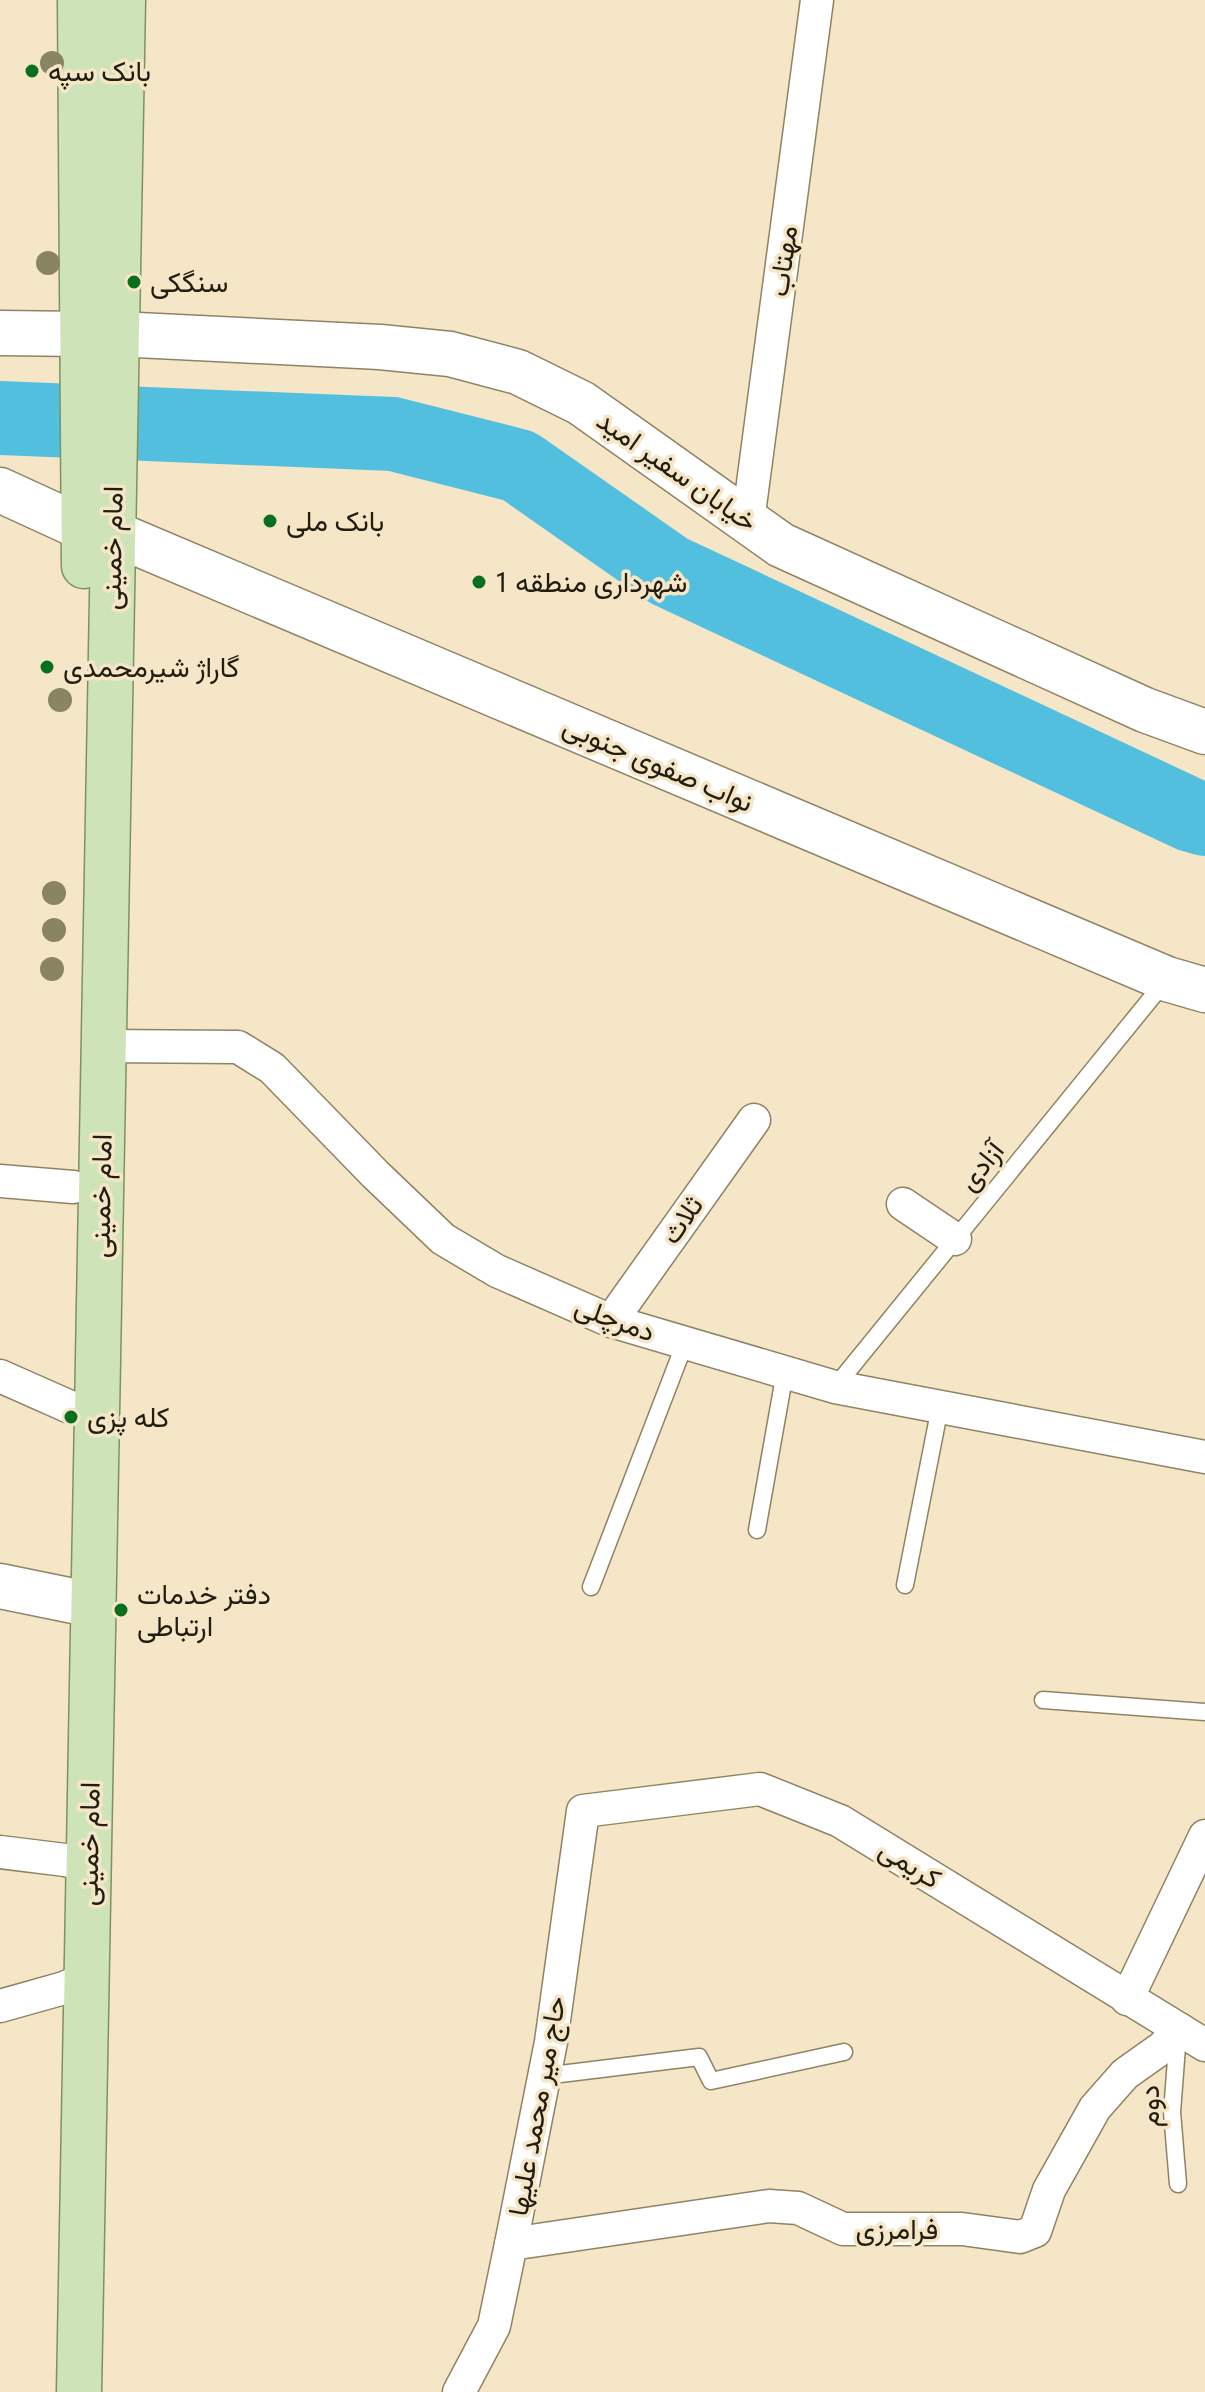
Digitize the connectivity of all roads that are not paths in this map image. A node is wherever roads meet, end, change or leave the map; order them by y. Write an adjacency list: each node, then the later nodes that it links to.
1 (80, 0): 5 (main road, امام خمینی)
2 (123, 0): 5 (main road, امام خمینی)
3 (817, 0): 8 (street, مهتاب)
4 (0, 333): 5 (main road)
5 (100, 349): 7 (main road, امام خمینی); 8 (main road, خیابان سفیر امید)
6 (0, 490): 7 (main road, نواب صفوی جنوبی)
7 (98, 517): 10 (main road, نواب صفوی جنوبی); 11 (main road, امام خمینی)
8 (748, 521): 9 (main road, خیابان سفیر امید)
9 (1205, 732)
10 (1186, 984): 16 (lane, آزادی)
11 (89, 1046): 14 (main road, امام خمینی); 17 (street, دمرچلی); 23 (main road, امام خمینی)
12 (754, 1120): 17 (street, ثلاث)
13 (0, 1181): 14 (street)
14 (73, 1187): 23 (main road, امام خمینی)
15 (903, 1204): 16 (street)
16 (955, 1239): 21 (lane, آزادی)
17 (611, 1321): 18 (street, دمرچلی)
18 (685, 1343): 19 (street, دمرچلی); 28 (lane)
19 (785, 1372): 21 (street, دمرچلی); 25 (lane)
20 (0, 1376): 23 (street)
21 (835, 1387): 22 (street, دمرچلی)
22 (940, 1407): 24 (street, دمرچلی); 26 (lane)
23 (83, 1410): 29 (main road, امام خمینی)
24 (1205, 1457)
25 (757, 1530)
26 (905, 1585)
27 (0, 1586): 29 (main road)
28 (591, 1587)
29 (81, 1602): 35 (main road, امام خمینی)
30 (1043, 1700): 31 (lane)
31 (1205, 1712)
32 (583, 1811): 37 (street, کریمی); 41 (street, حاج میر محمد علیها)
33 (1205, 1836): 37 (street)
34 (0, 1852): 35 (street)
35 (77, 1863): 36 (main road, امام خمینی)
36 (75, 1983): 38 (street); 44 (main road, امام خمینی); 45 (main road, امام خمینی)
37 (1127, 1999): 39 (street, کریمی)
38 (0, 2006)
39 (1192, 2037): 42 (lane, دوم); 43 (street, فرامرزی)
40 (844, 2052): 41 (lane)
41 (544, 2076): 43 (street, حاج میر محمد علیها)
42 (1178, 2184)
43 (511, 2244): 46 (street, حاج میر محمد علیها)
44 (59, 2392)
45 (79, 2392)
46 (459, 2392)

